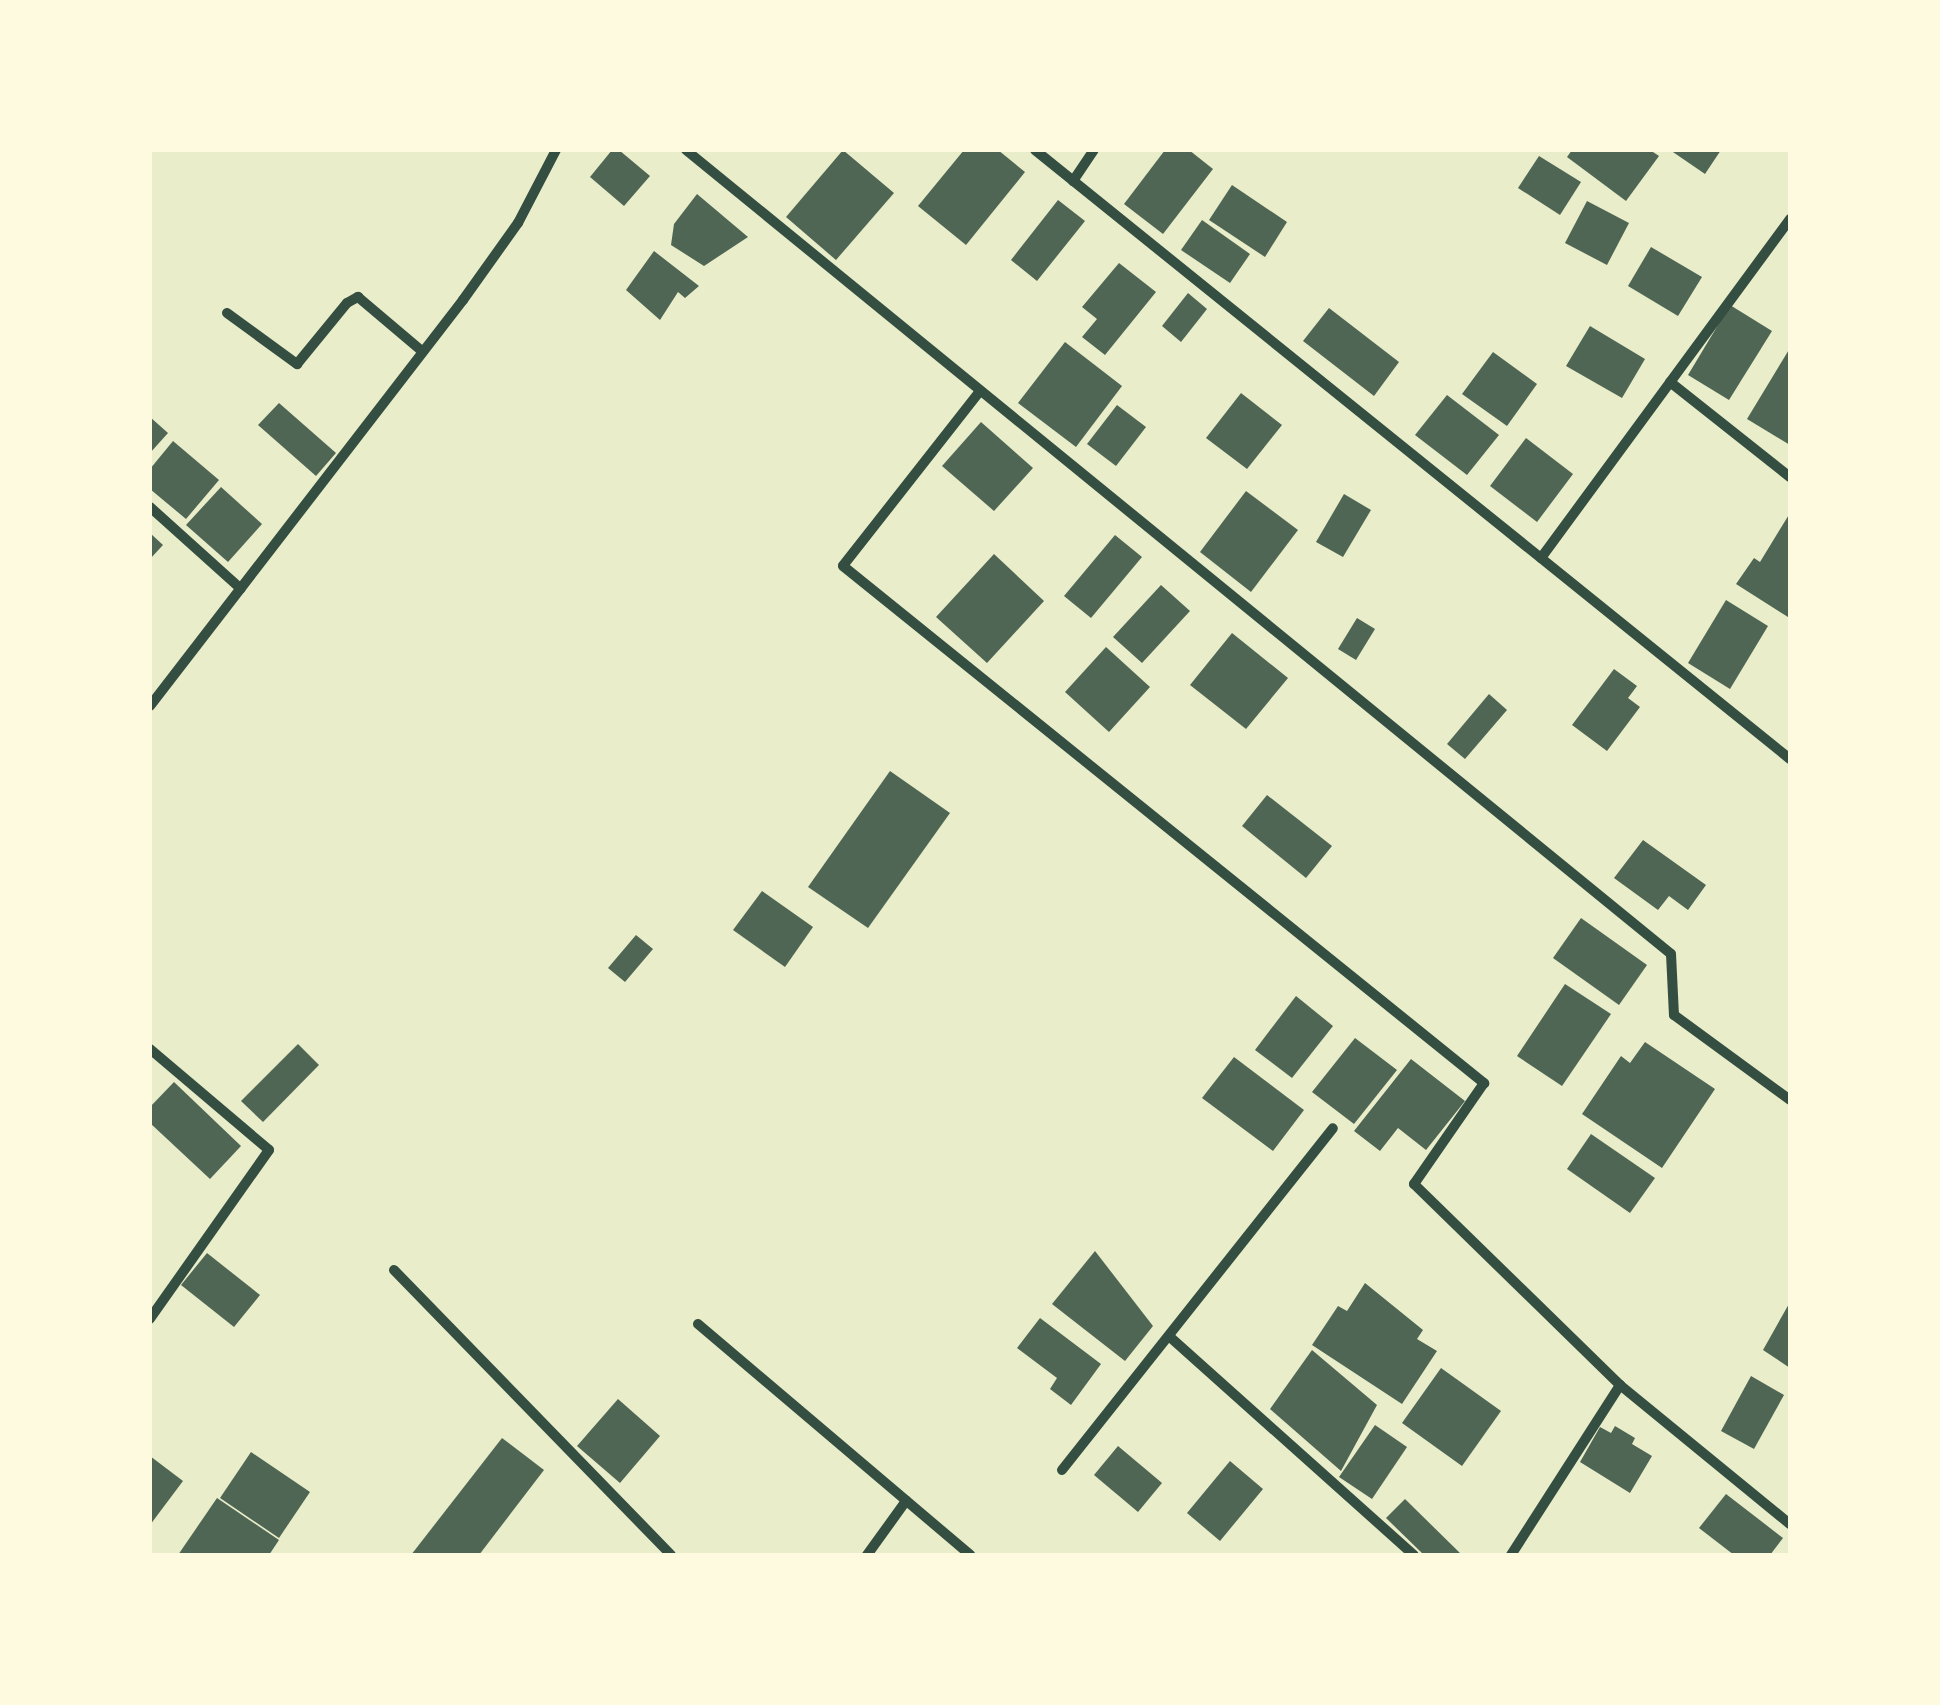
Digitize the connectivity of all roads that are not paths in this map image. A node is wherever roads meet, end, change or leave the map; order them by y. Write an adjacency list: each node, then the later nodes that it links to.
1 (556, 150): 8 (street)
2 (686, 150): 10 (street)
3 (1035, 150): 5 (street)
4 (1094, 150): 5 (street)
5 (1073, 181): 13 (street)
6 (1790, 219): 9 (street)
7 (227, 312): 8 (street)
8 (422, 350): 14 (street)
9 (1670, 382): 11 (street); 13 (street)
10 (980, 390): 18 (street); 24 (street)
11 (1790, 477)
12 (150, 508): 14 (street)
13 (1541, 558): 16 (street)
14 (241, 589): 15 (street)
15 (150, 706)
16 (1790, 759)
17 (150, 1050): 21 (street)
18 (1790, 1100)
19 (1333, 1128): 23 (street)
20 (394, 1270): 28 (street)
21 (150, 1319)
22 (698, 1324): 26 (street)
23 (1170, 1336): 25 (street); 31 (street)
24 (1620, 1386): 27 (street); 32 (street)
25 (1062, 1470)
26 (906, 1502): 29 (street); 30 (street)
27 (1790, 1524)
28 (671, 1555)
29 (868, 1555)
30 (970, 1555)
31 (1414, 1555)
32 (1512, 1555)

